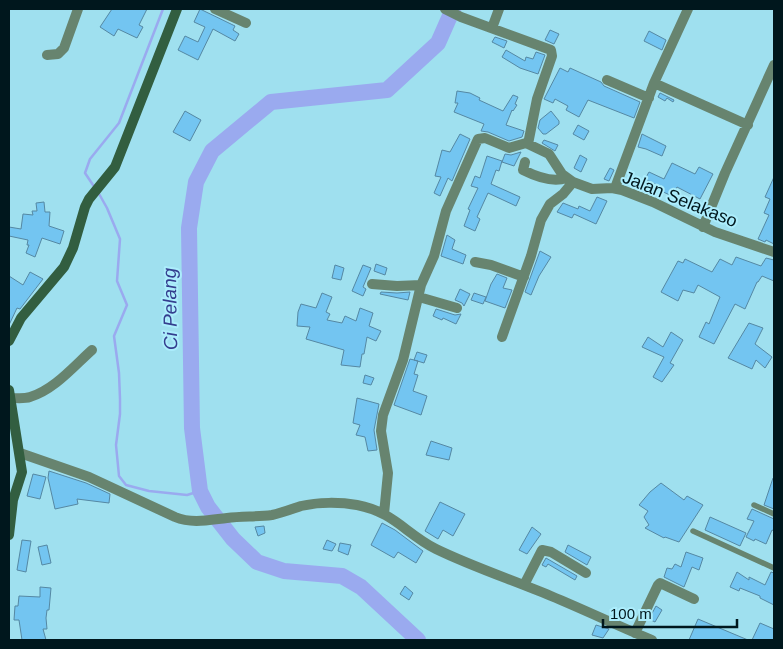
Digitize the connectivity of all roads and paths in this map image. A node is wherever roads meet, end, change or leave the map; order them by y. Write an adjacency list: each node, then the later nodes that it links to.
1 (78, 9): 9 (street)
2 (177, 9): 28 (street)
3 (216, 9): 7 (street)
4 (445, 9): 8 (street)
5 (500, 9): 8 (street)
6 (688, 9): 12 (street)
7 (246, 23)
8 (492, 28): 15 (street)
9 (47, 55)
10 (774, 65): 14 (street)
11 (607, 80): 13 (street)
12 (654, 83): 13 (street); 14 (street)
13 (649, 98): 18 (street)
14 (748, 124): 19 (street)
15 (528, 144): 17 (street); 24 (street)
16 (525, 162): 17 (street, Jalan Selakaso)
17 (570, 180): 18 (street, Jalan Selakaso); 22 (street)
18 (615, 188): 19 (street, Jalan Selakaso)
19 (703, 227): 20 (street, Jalan Selakaso)
20 (774, 252)
21 (475, 262): 22 (street)
22 (524, 276): 27 (street)
23 (372, 284): 24 (street)
24 (421, 285): 25 (street)
25 (419, 297): 26 (street); 33 (street)
26 (457, 308)
27 (502, 337)
28 (9, 340)
29 (92, 350): 30 (street)
30 (10, 394): 31 (street)
31 (20, 453): 33 (street); 36 (street)
32 (754, 505): 34 (lane)
33 (384, 514): 39 (street)
34 (774, 514)
35 (693, 531): 37 (lane)
36 (9, 534)
37 (774, 568)
38 (586, 573): 39 (street)
39 (524, 585): 41 (street)
40 (694, 599): 41 (street)
41 (635, 633): 42 (street)
42 (652, 640)

